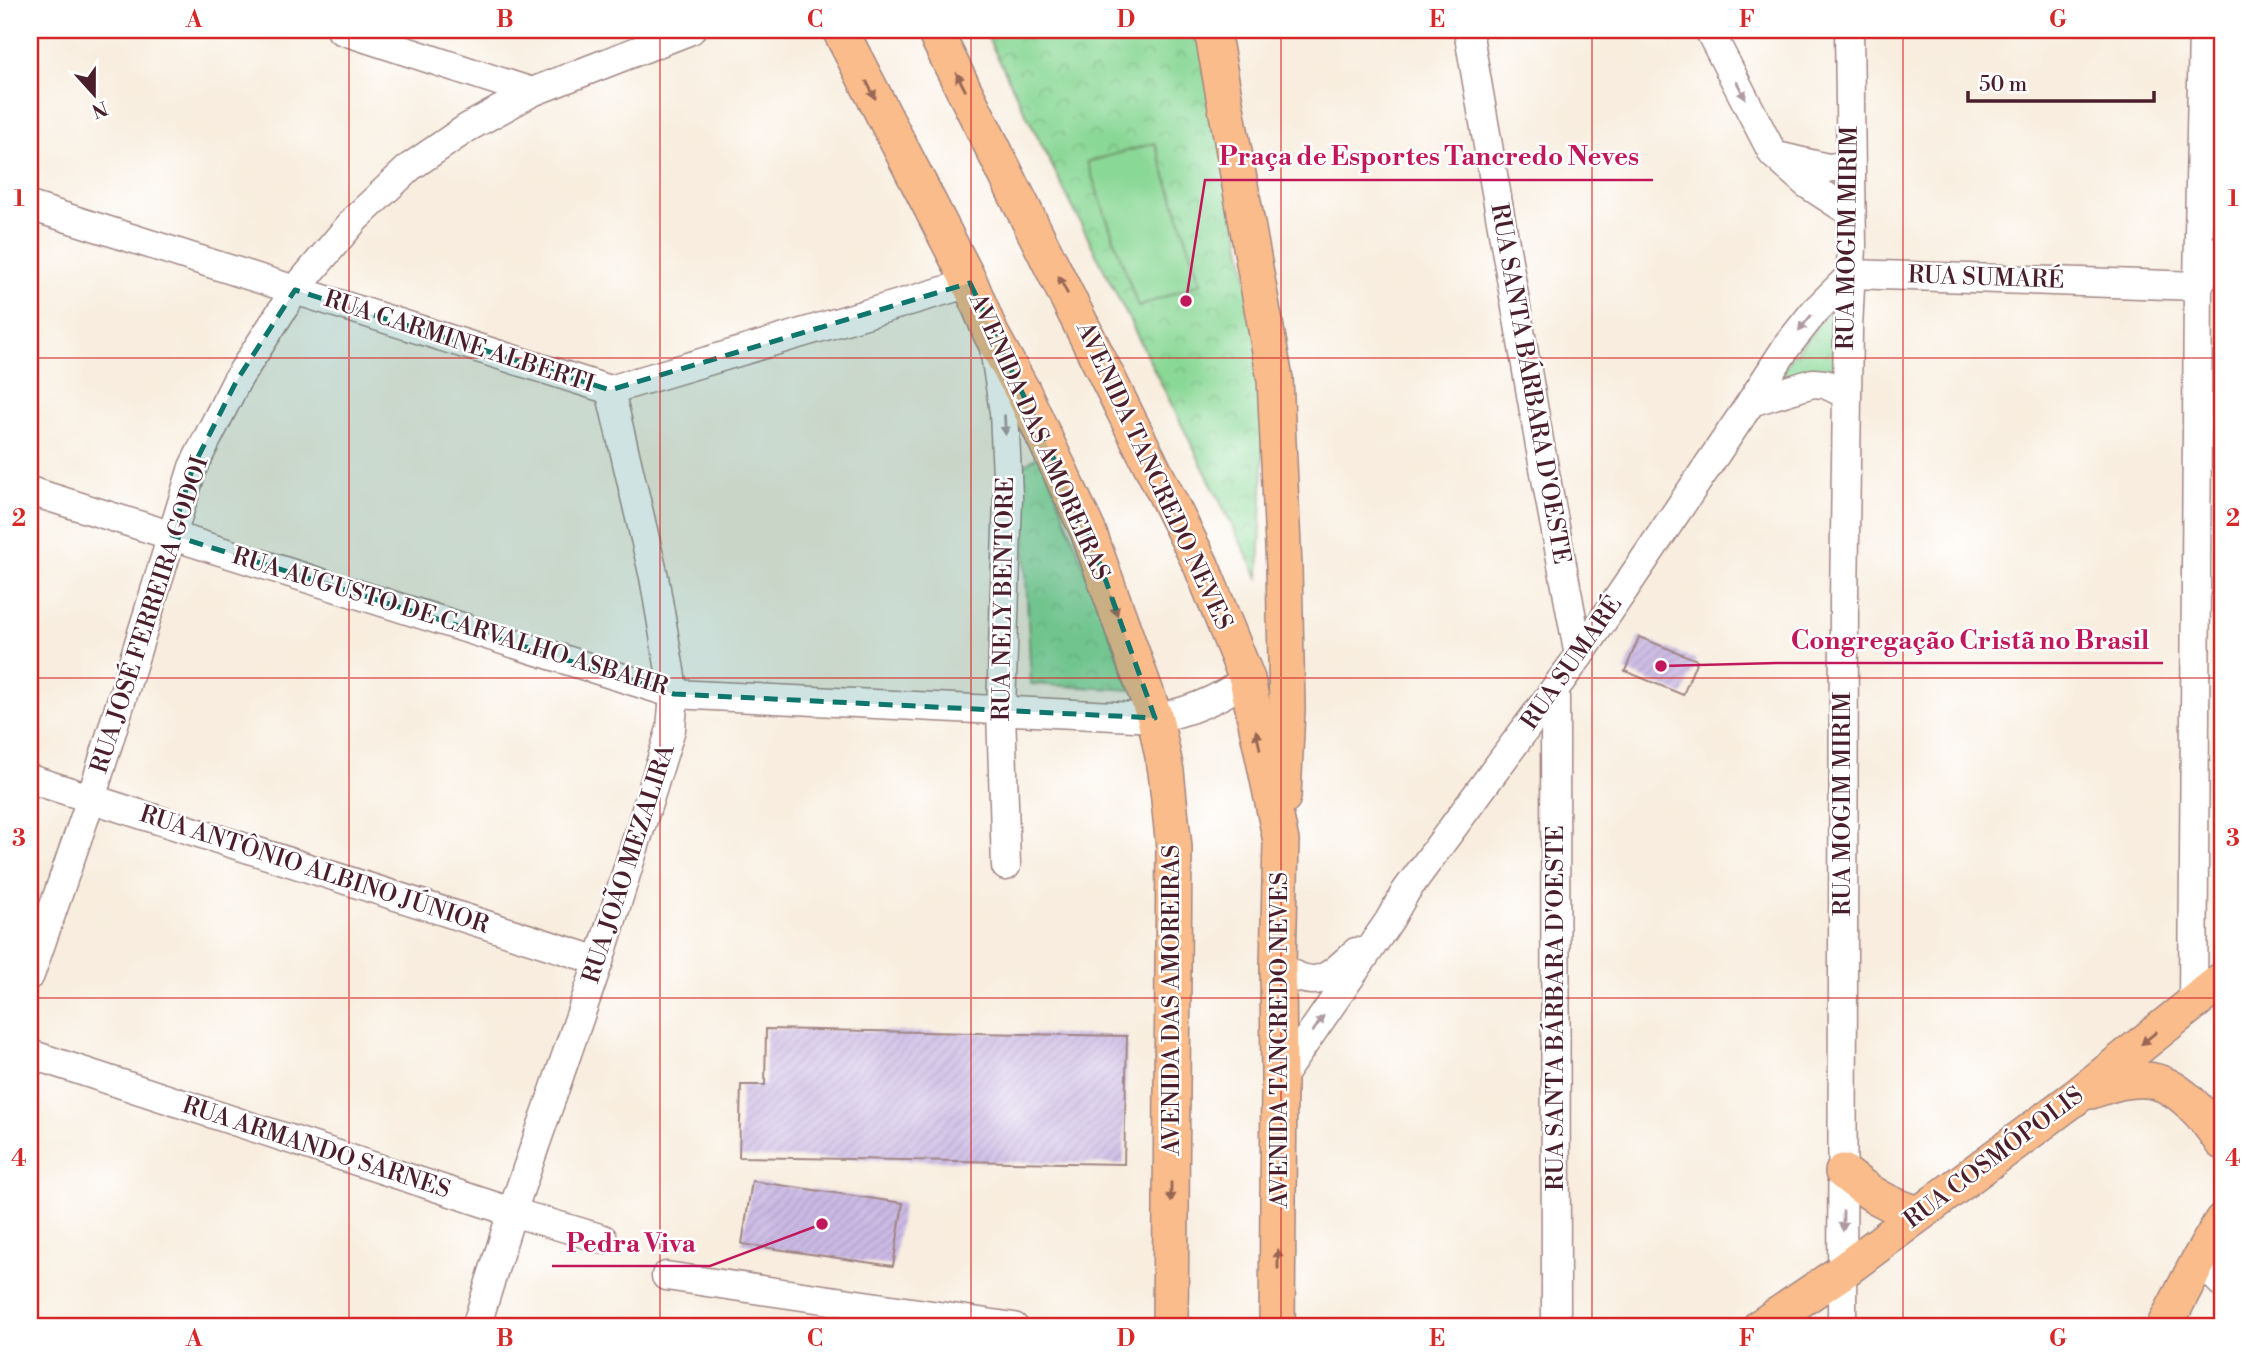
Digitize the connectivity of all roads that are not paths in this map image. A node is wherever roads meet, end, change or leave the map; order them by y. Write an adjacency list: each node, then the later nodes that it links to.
1 (341, 30): 10 (street)
2 (691, 30): 10 (street, RUA JOSÉ FERREIRA GODOI)
3 (840, 30): 18 (main road, AVENIDA DAS AMOREIRAS, one-way to 18)
4 (934, 30): 29 (main road, AVENIDA TANCREDO NEVES, one-way to 4)
5 (1212, 30): 27 (main road)
6 (1468, 30): 28 (street, RUA SANTA BÁRBARA D'OESTE)
7 (1709, 30): 12 (street, one-way to 12)
8 (1849, 30): 13 (street, RUA MOGIM MIRIM)
9 (2203, 30): 11 (street)
10 (532, 92): 20 (street, RUA JOSÉ FERREIRA GODOI)
11 (2213, 96): 19 (street)
12 (1773, 154): 13 (street); 15 (street)
13 (1850, 165): 15 (street, RUA MOGIM MIRIM)
14 (30, 206): 20 (street, RUA CARMINE ALBERTI)
15 (1850, 212): 17 (street, RUA MOGIM MIRIM)
16 (2222, 249): 19 (street)
17 (1852, 274): 19 (street, RUA SUMARÉ); 23 (street, RUA MOGIM MIRIM); 24 (street, RUA SUMARÉ, one-way to 24)
18 (970, 283): 21 (main road, AVENIDA DAS AMOREIRAS); 22 (street, RUA CARMINE ALBERTI)
19 (2198, 286): 43 (street)
20 (295, 290): 22 (street, RUA CARMINE ALBERTI); 26 (street, RUA JOSÉ FERREIRA GODOI)
21 (992, 334): 32 (street, RUA NELY BENTORE, one-way to 32); 33 (main road, AVENIDA DAS AMOREIRAS, one-way to 33)
22 (610, 390): 31 (street, RUA JOÃO MEZALIRA)
23 (1846, 394): 24 (street); 48 (street, RUA MOGIM MIRIM)
24 (1751, 402): 28 (street, RUA SUMARÉ)
25 (30, 491): 26 (street, RUA AUGUSTO DE CARVALHO ASBAHR)
26 (172, 535): 31 (street, RUA AUGUSTO DE CARVALHO ASBAHR); 35 (street, RUA JOSÉ FERREIRA GODOI)
27 (1284, 567): 29 (main road); 36 (main road)
28 (1579, 656): 30 (street, RUA SUMARÉ)
29 (1247, 679): 33 (street, RUA AUGUSTO DE CARVALHO ASBAHR); 36 (main road, AVENIDA TANCREDO NEVES, one-way to 29)
30 (1555, 690): 38 (street, RUA SUMARÉ); 60 (street, RUA SANTA BÁRBARA D'OESTE)
31 (674, 694): 32 (street, RUA AUGUSTO DE CARVALHO ASBAHR); 39 (street, RUA JOÃO MEZALIRA)
32 (1001, 710): 33 (street, RUA AUGUSTO DE CARVALHO ASBAHR); 37 (street, RUA NELY BENTORE)
33 (1155, 718): 58 (main road, AVENIDA DAS AMOREIRAS, one-way to 58)
34 (30, 779): 35 (street, RUA ANTÔNIO ALBINO JÚNIOR)
35 (91, 799): 39 (street, RUA ANTÔNIO ALBINO JÚNIOR); 41 (street, RUA JOSÉ FERREIRA GODOI)
36 (1281, 841): 40 (main road, AVENIDA TANCREDO NEVES)
37 (1006, 866)
38 (1388, 921): 40 (street, RUA SUMARÉ); 45 (street, RUA SUMARÉ, one-way to 38)
39 (599, 961): 49 (street, RUA JOÃO MEZALIRA)
40 (1278, 966): 45 (main road, AVENIDA TANCREDO NEVES)
41 (30, 975)
42 (2222, 980): 43 (main road, RUA COSMÓPOLIS)
43 (2193, 1002): 46 (main road, RUA COSMÓPOLIS, one-way to 46)
44 (30, 1054): 49 (street, RUA ARMANDO SARNES)
45 (1279, 1080): 59 (main road, AVENIDA TANCREDO NEVES, one-way to 45)
46 (2076, 1097): 47 (main road); 50 (main road, RUA COSMÓPOLIS)
47 (2222, 1142)
48 (1843, 1172): 50 (main road); 53 (street, RUA MOGIM MIRIM, one-way to 53)
49 (512, 1212): 52 (street, RUA ARMANDO SARNES); 56 (street, RUA JOÃO MEZALIRA)
50 (1919, 1214): 53 (main road, RUA COSMÓPOLIS)
51 (2222, 1221): 54 (main road)
52 (603, 1238)
53 (1843, 1270): 61 (main road, RUA COSMÓPOLIS); 62 (street, RUA MOGIM MIRIM)
54 (2211, 1271): 63 (main road)
55 (666, 1276): 57 (street)
56 (476, 1327)
57 (1014, 1327)
58 (1170, 1327)
59 (1277, 1327)
60 (1556, 1327)
61 (1760, 1327)
62 (1842, 1327)
63 (2164, 1327)

